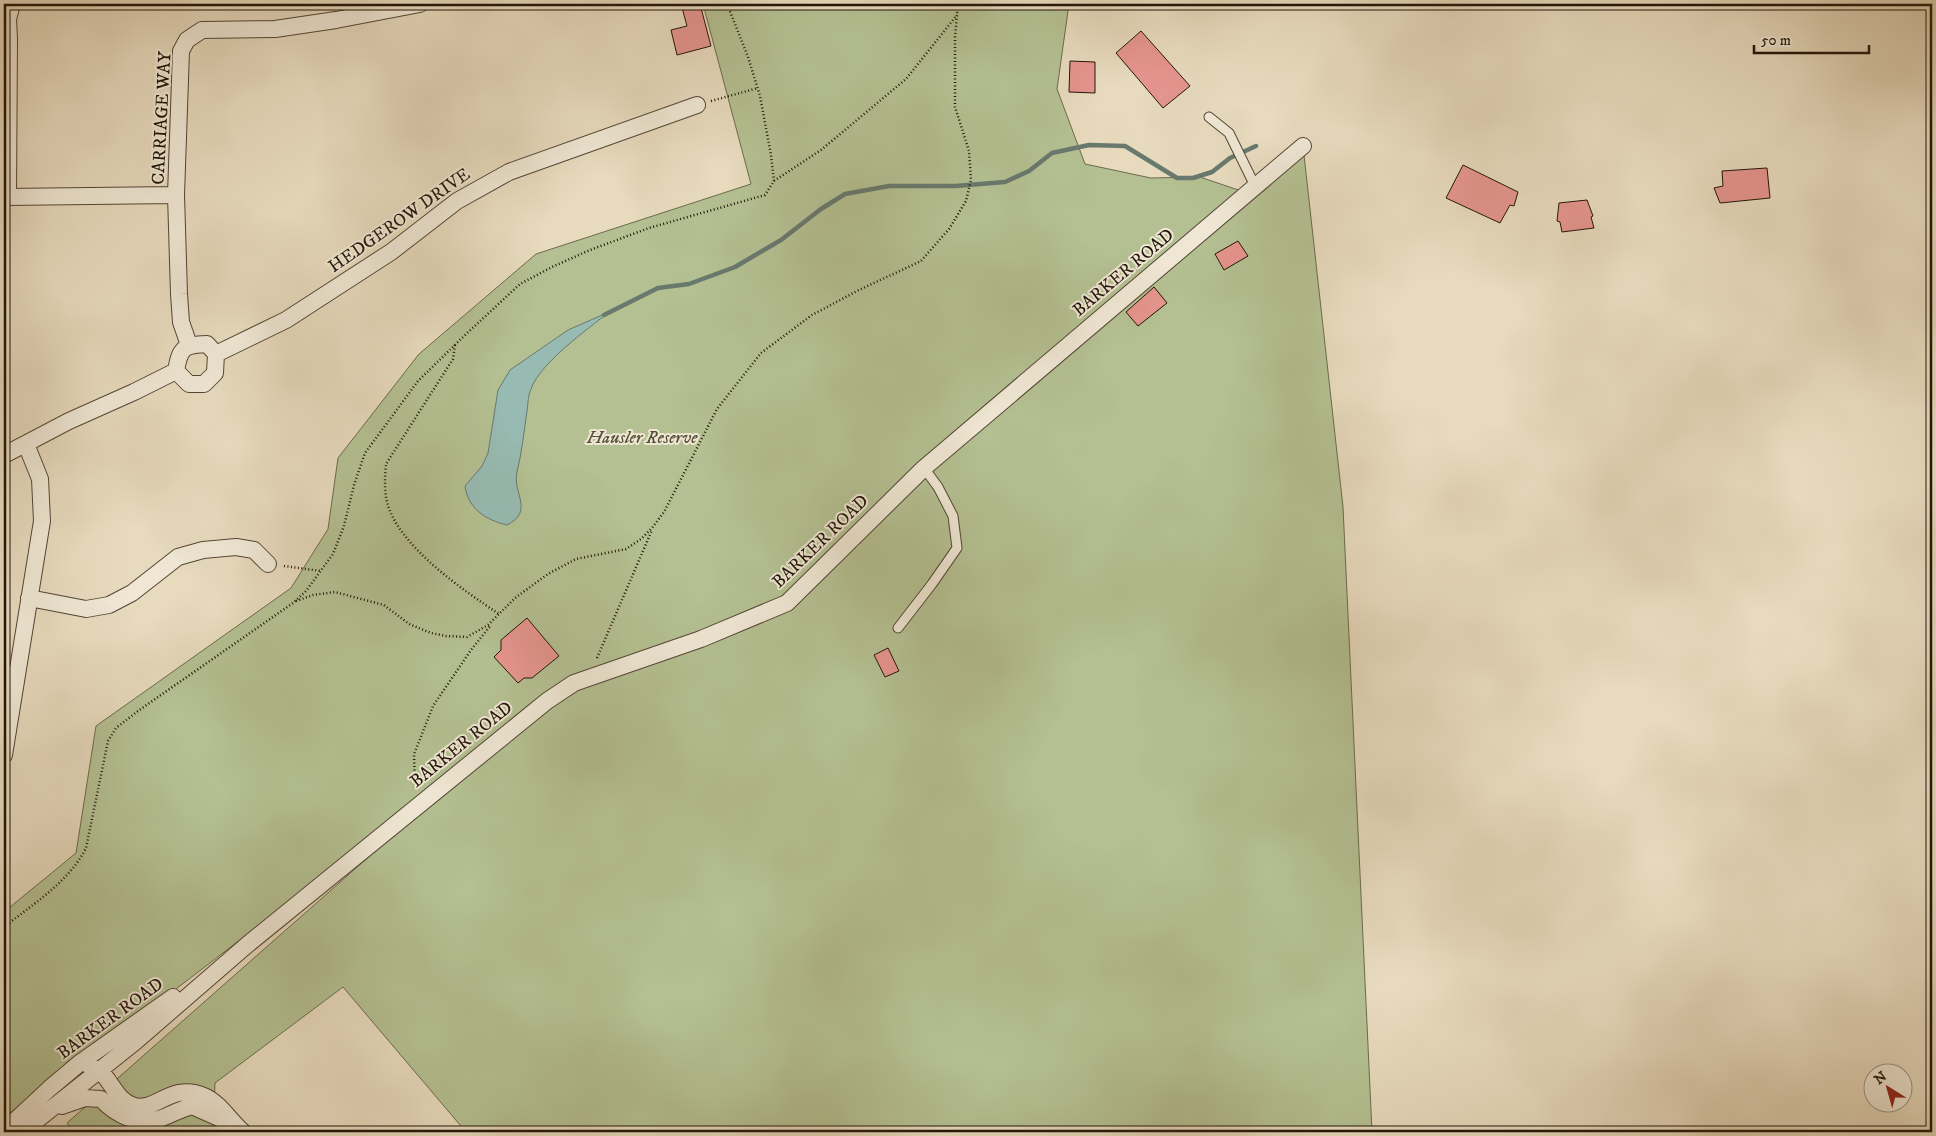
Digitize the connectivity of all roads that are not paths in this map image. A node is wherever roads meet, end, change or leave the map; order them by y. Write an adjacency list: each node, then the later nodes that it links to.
1 (420, 4): 7 (street, CARRIAGE WAY)
2 (8, 14): 8 (street)
3 (697, 105): 10 (street, HEDGEROW DRIVE)
4 (1210, 117): 6 (lane)
5 (1303, 146): 6 (street, BARKER ROAD)
6 (1255, 186): 14 (street, BARKER ROAD)
7 (176, 195): 8 (street); 9 (street, CARRIAGE WAY)
8 (6, 197)
9 (189, 345): 10 (street); 11 (street)
10 (216, 354): 11 (street)
11 (176, 371): 12 (street)
12 (26, 444): 13 (street); 16 (street)
13 (4, 455)
14 (924, 468): 17 (lane); 20 (street, BARKER ROAD)
15 (268, 564): 16 (street)
16 (29, 598): 18 (street)
17 (898, 628)
18 (8, 707): 19 (street)
19 (4, 755)
20 (247, 946): 21 (street, BARKER ROAD); 22 (street, BARKER ROAD)
21 (99, 1071): 22 (street); 23 (street, BARKER ROAD); 24 (street)
22 (50, 1088): 25 (street, BARKER ROAD)
23 (47, 1112): 24 (street); 26 (street, BARKER ROAD)
24 (239, 1128)
25 (4, 1131)
26 (22, 1132)

